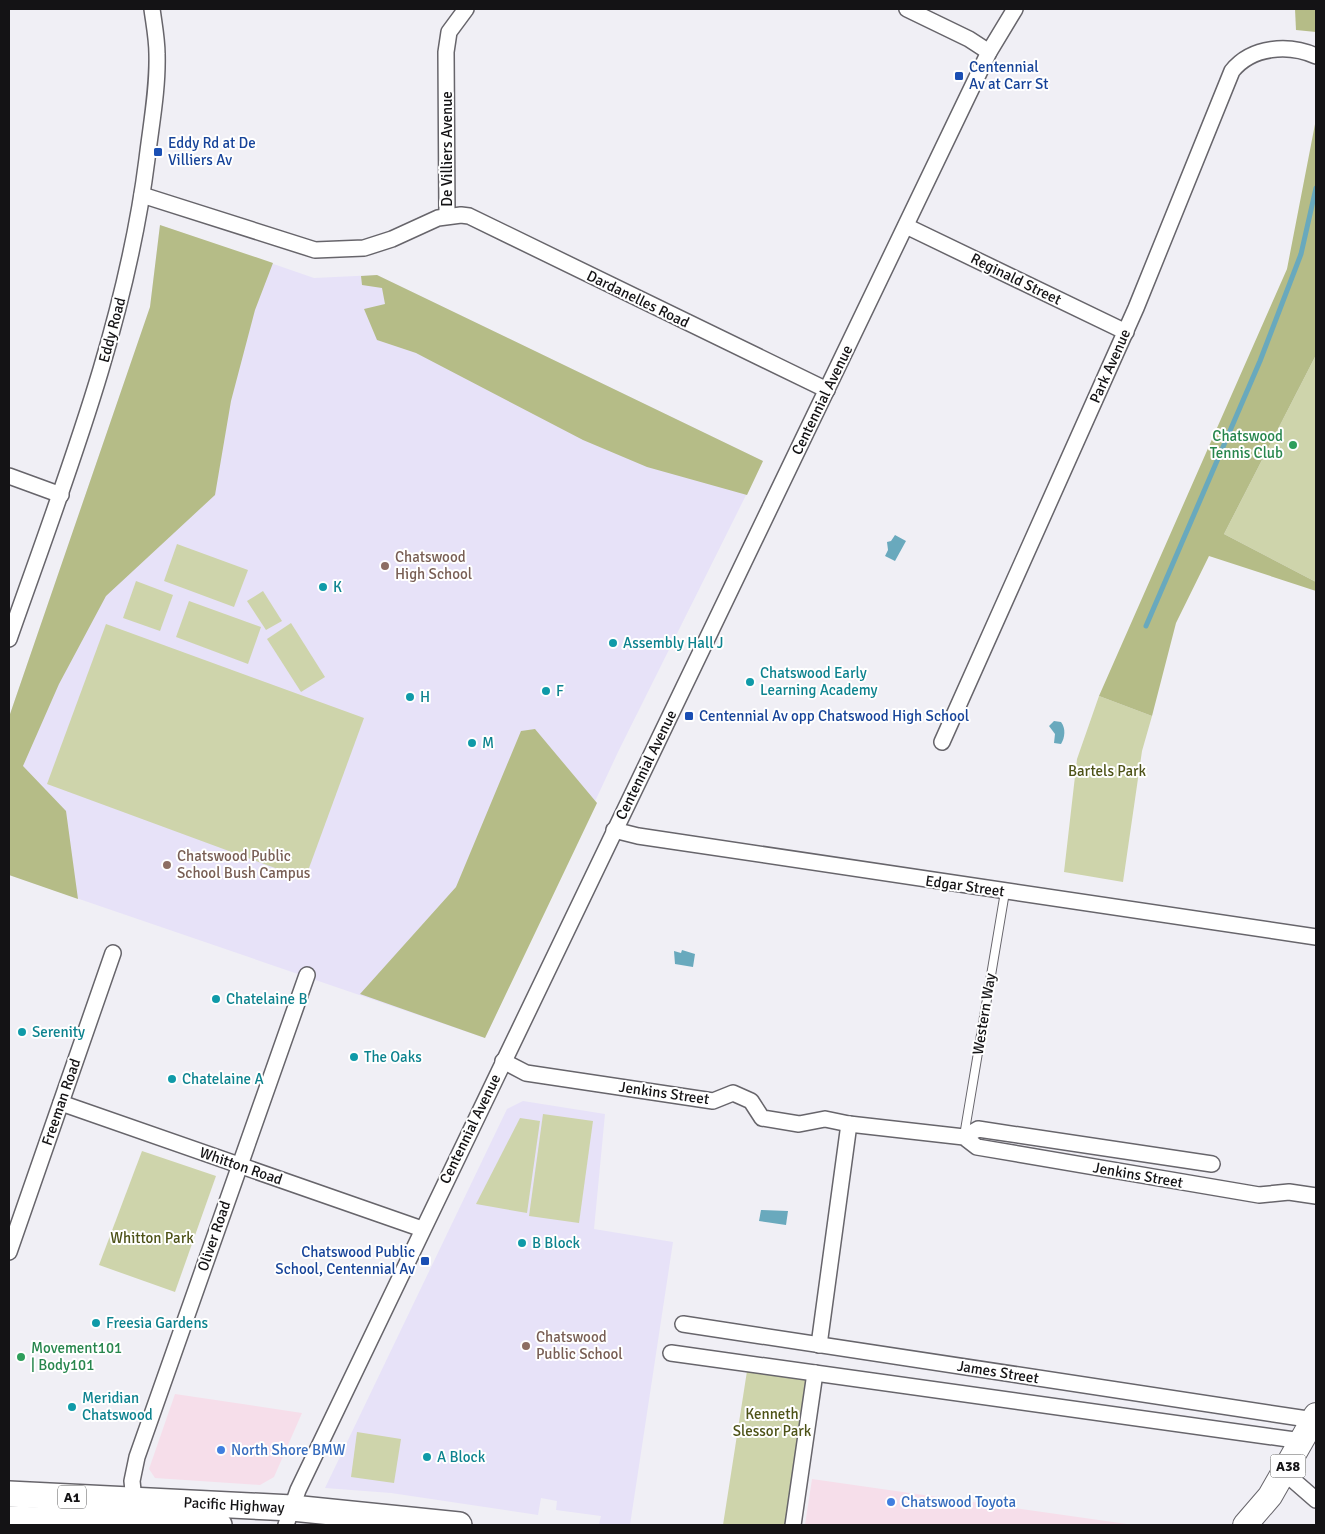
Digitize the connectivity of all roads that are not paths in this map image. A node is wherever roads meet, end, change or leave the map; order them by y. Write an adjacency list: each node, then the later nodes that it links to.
1 (152, 9): 7 (street, Eddy Road)
2 (466, 9): 8 (street, De Villiers Avenue)
3 (908, 9): 5 (street)
4 (1015, 9): 5 (street, Centennial Avenue)
5 (989, 52): 9 (street, Centennial Avenue)
6 (1316, 56): 10 (street, Park Avenue)
7 (142, 195): 8 (street, De Villiers Avenue); 13 (street, Eddy Road)
8 (447, 216): 11 (street, Dardanelles Road)
9 (906, 226): 10 (street, Reginald Street); 11 (street, Centennial Avenue)
10 (1126, 332): 15 (street, Park Avenue)
11 (827, 390): 16 (street, Centennial Avenue)
12 (9, 476): 13 (street)
13 (61, 494): 14 (street, Eddy Road)
14 (9, 639)
15 (942, 742)
16 (614, 830): 17 (street, Edgar Street); 21 (street, Centennial Avenue)
17 (1005, 892): 18 (street, Edgar Street); 24 (lane, Western Way)
18 (1316, 938)
19 (113, 953): 22 (street, Freeman Road)
20 (307, 975): 26 (street, Oliver Road)
21 (502, 1061): 23 (street, Jenkins Street); 28 (street, Centennial Avenue)
22 (60, 1103): 26 (street, Whitton Road); 29 (street, Freeman Road)
23 (850, 1124): 24 (street, Jenkins Street); 31 (street)
24 (964, 1137): 25 (street, Jenkins Street); 27 (street, Jenkins Street)
25 (1212, 1164)
26 (240, 1166): 28 (street, Whitton Road); 38 (street, Oliver Road)
27 (1316, 1196)
28 (422, 1229): 40 (street, Centennial Avenue)
29 (9, 1252)
30 (683, 1324): 31 (street, James Street)
31 (819, 1345): 34 (street, James Street)
32 (671, 1353): 33 (street, James Street)
33 (815, 1373): 35 (street, James Street); 45 (street)
34 (1315, 1418): 35 (main road, A38)
35 (1302, 1441): 36 (main road, A38)
36 (1285, 1472): 39 (street); 46 (main road, A38)
37 (9, 1494): 38 (highway, Pacific Highway / A1)
38 (134, 1500): 40 (highway, Pacific Highway / A1)
39 (1316, 1500)
40 (289, 1516): 42 (highway, Pacific Highway / A1)
41 (9, 1519): 43 (highway, Pacific Highway / A1)
42 (382, 1520): 44 (highway, Pacific Highway / A1)
43 (219, 1525)
44 (459, 1525)
45 (793, 1525)
46 (1245, 1525)

